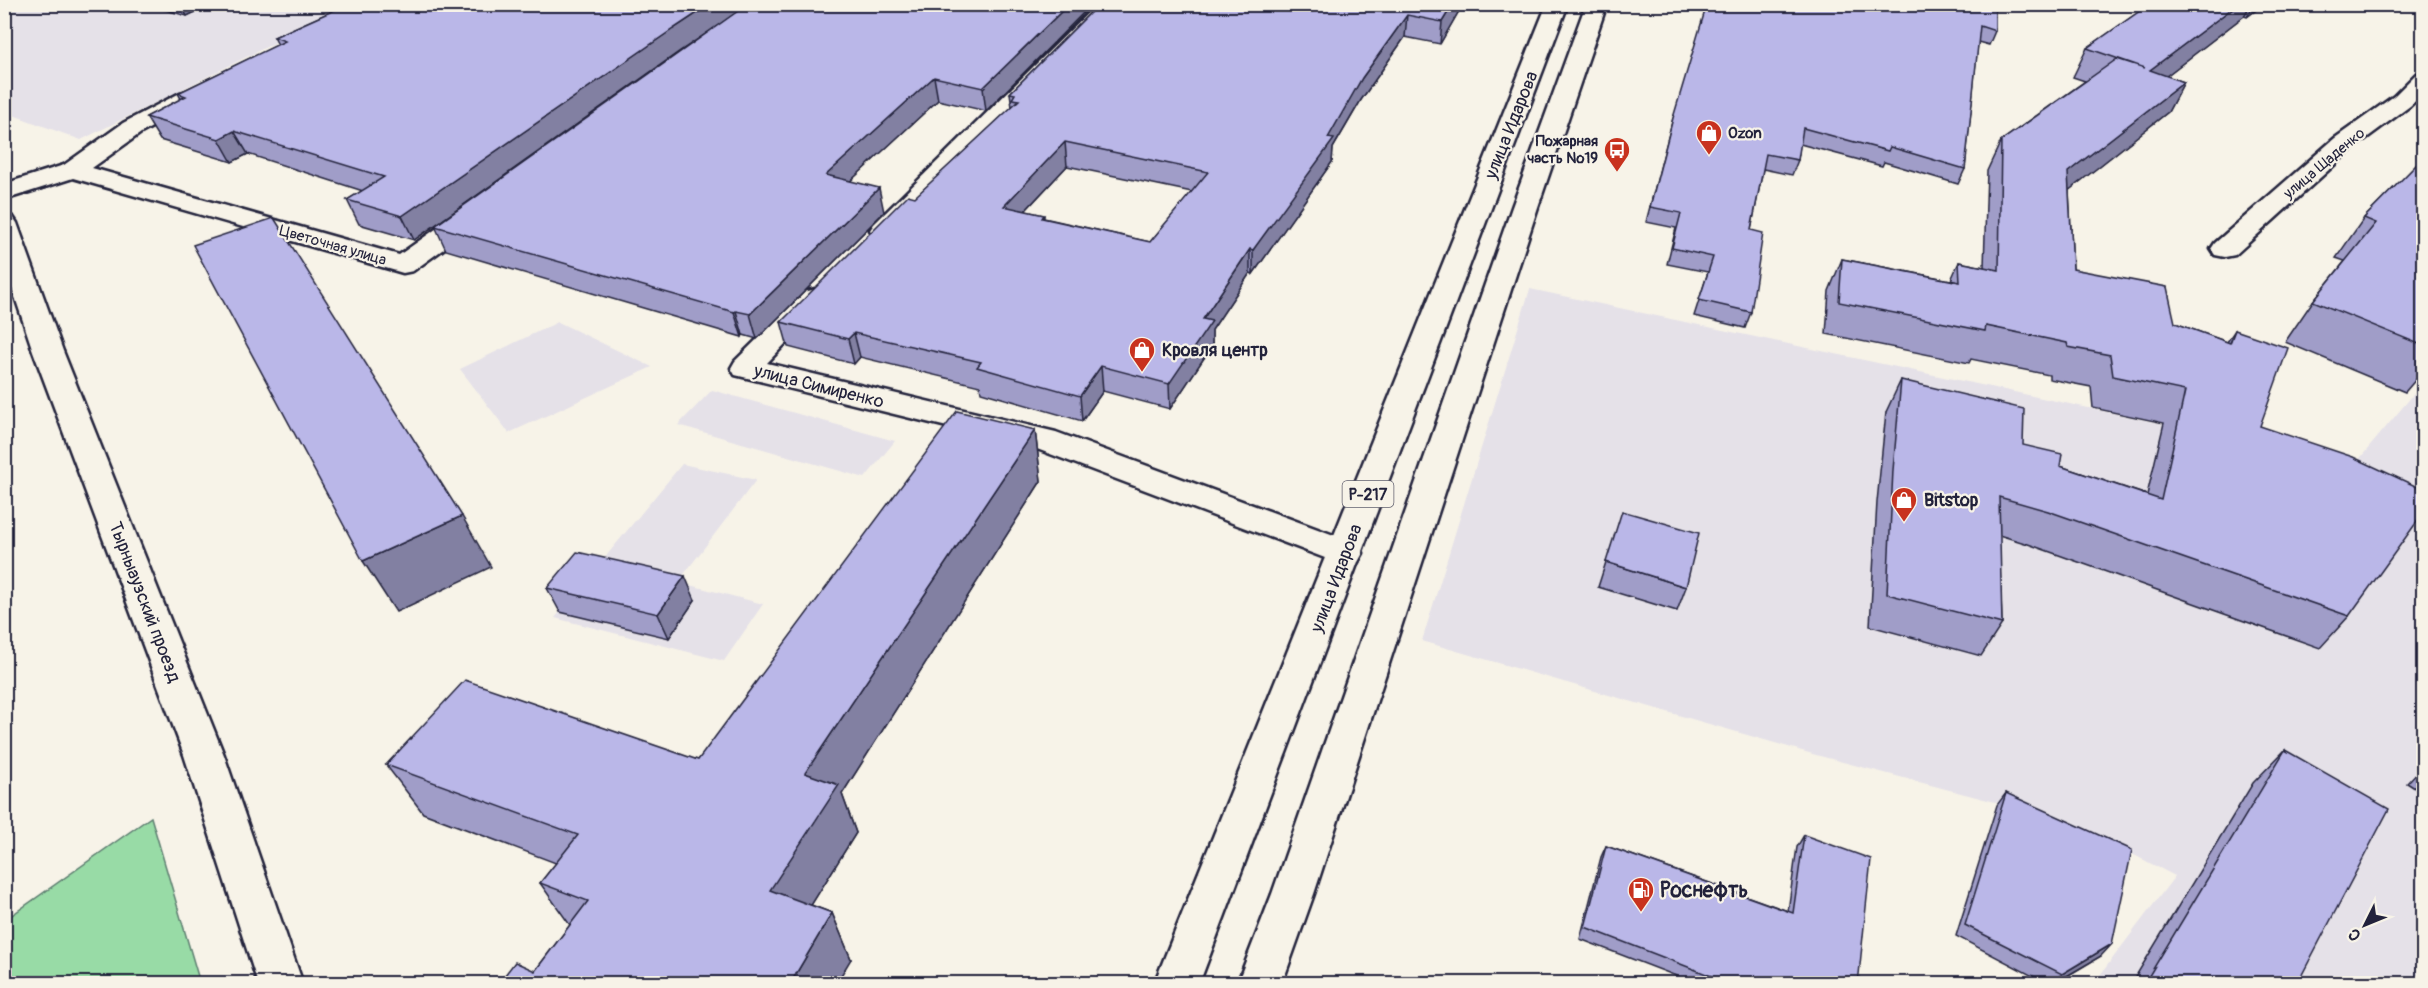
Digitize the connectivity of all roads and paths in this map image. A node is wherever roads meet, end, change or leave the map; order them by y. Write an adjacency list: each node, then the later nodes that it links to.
1 (1109, 4): 11 (street)
2 (1558, 4): 13 (street, улица Идарова / Р-217)
3 (1597, 4): 16 (street)
4 (2424, 80): 10 (street, улица Щаденко)
5 (206, 88): 6 (street)
6 (73, 170): 7 (street); 8 (street, Цветочная улица)
7 (4, 192)
8 (498, 196)
9 (4, 223): 14 (street, Тырныаузский проезд)
10 (2225, 249)
11 (862, 250)
12 (837, 275): 13 (street, улица Симиренко)
13 (1346, 554): 15 (street, улица Идарова / Р-217)
14 (282, 984)
15 (1176, 984)
16 (1259, 984)

